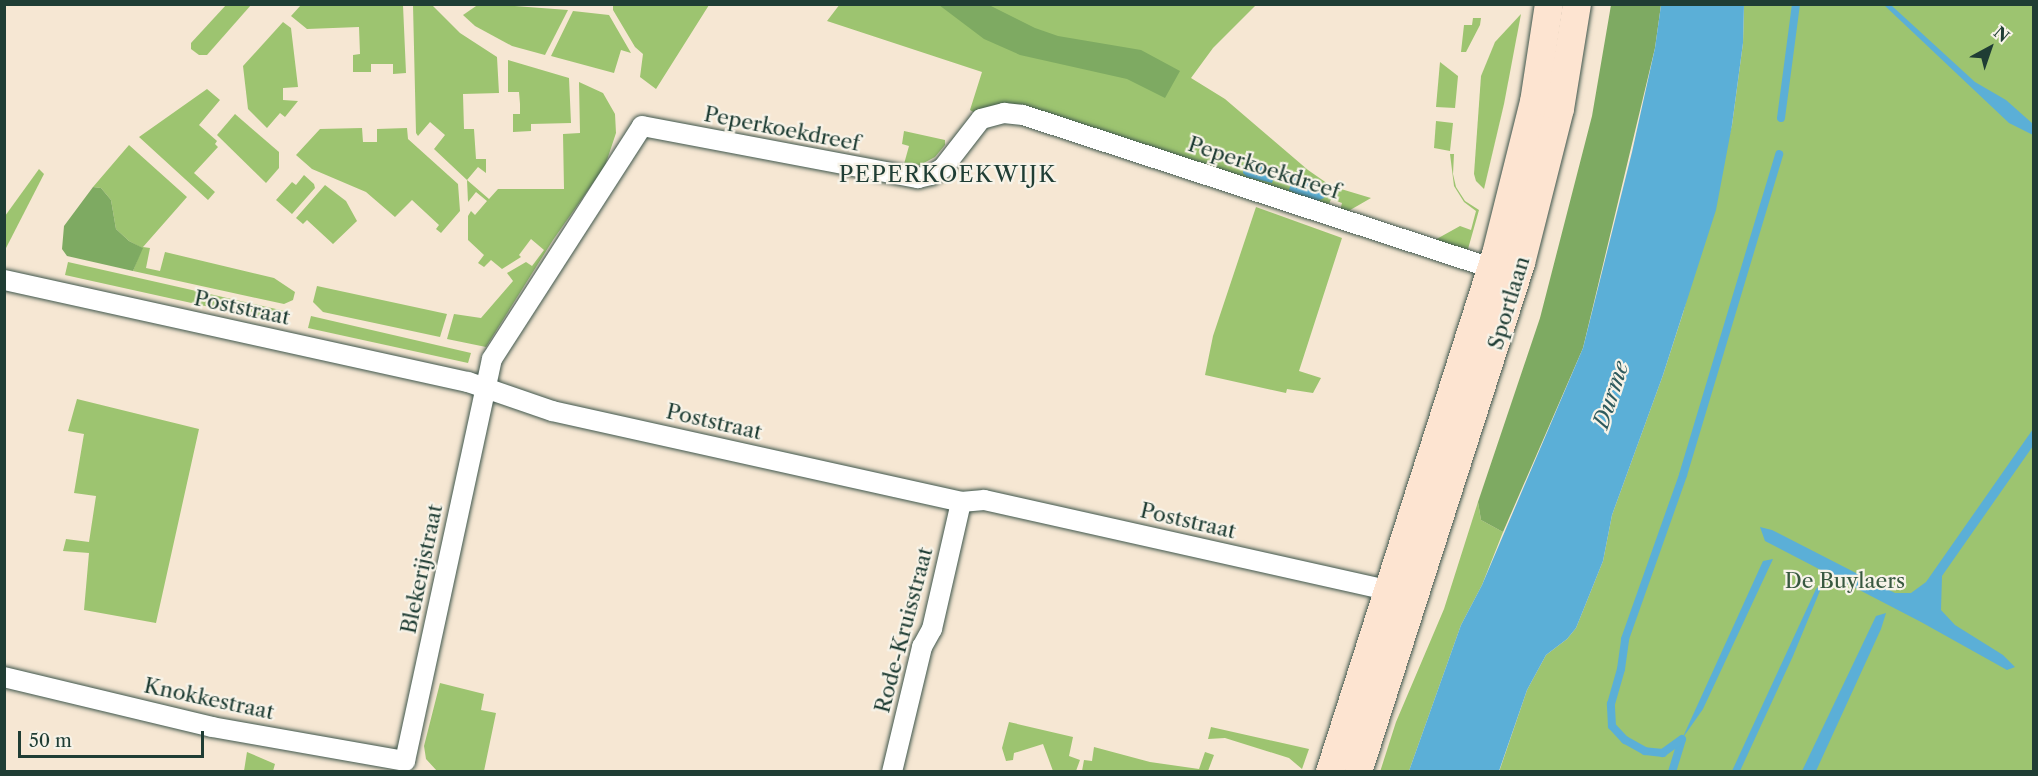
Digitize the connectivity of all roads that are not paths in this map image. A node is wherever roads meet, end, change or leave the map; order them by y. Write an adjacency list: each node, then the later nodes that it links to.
1 (1549, 4): 3 (main road, Sportlaan)
2 (1577, 4): 7 (main road, Sportlaan)
3 (1492, 268): 5 (street, Peperkoekdreef); 7 (main road, Sportlaan)
4 (4, 280): 5 (street, Poststraat)
5 (486, 388): 6 (street, Poststraat); 9 (street, Blekerijstraat)
6 (962, 502): 7 (street, Poststraat); 10 (street, Rode-Kruisstraat)
7 (1402, 593): 11 (main road); 12 (main road)
8 (4, 676): 9 (street, Knokkestraat)
9 (410, 766)
10 (892, 771)
11 (1330, 771)
12 (1358, 771)

